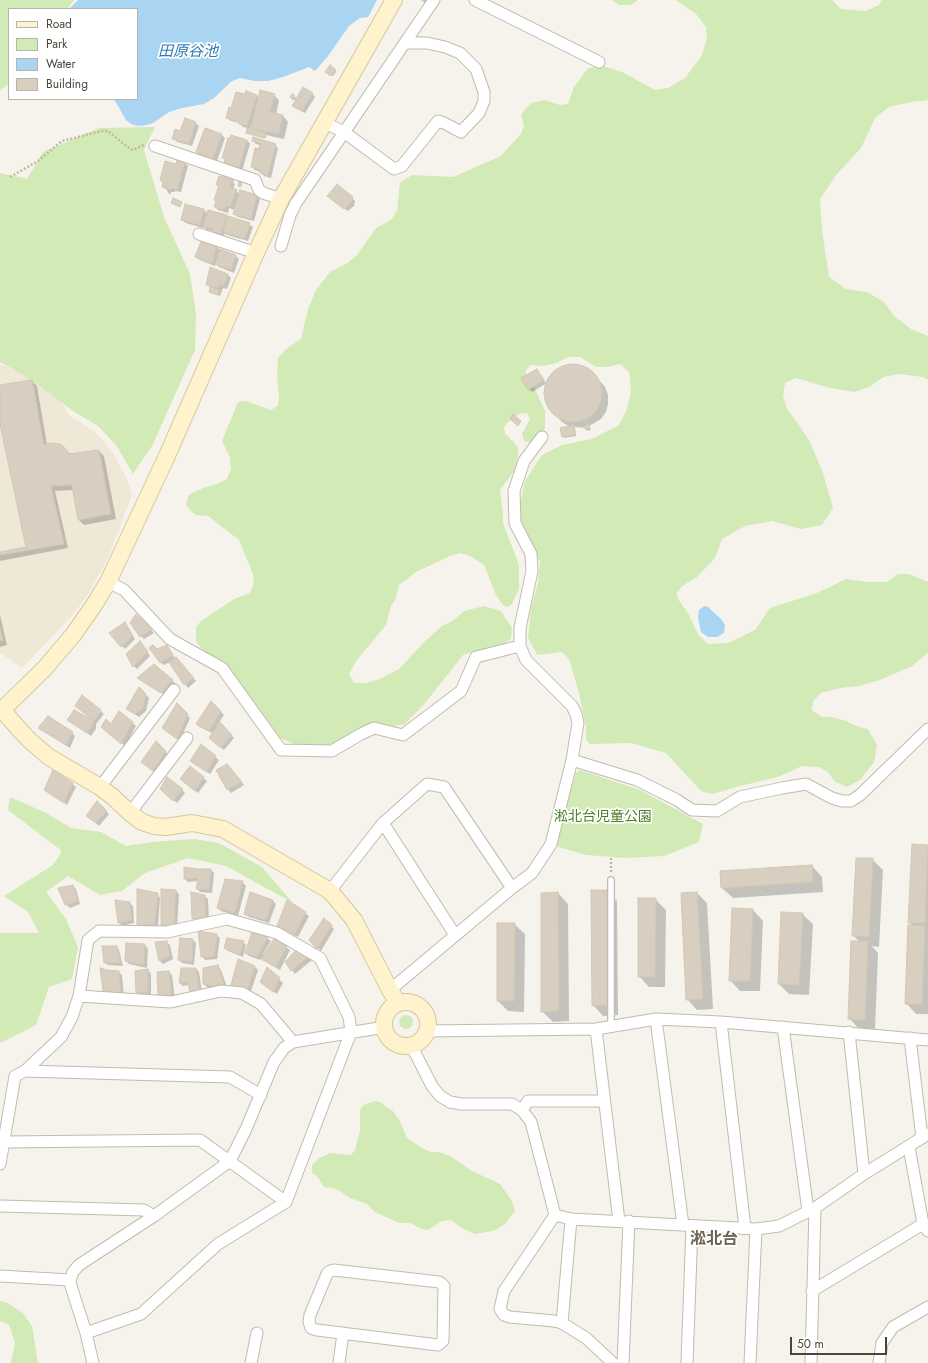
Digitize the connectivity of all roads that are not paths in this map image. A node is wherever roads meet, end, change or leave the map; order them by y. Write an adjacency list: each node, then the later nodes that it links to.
1 (394, 0): 6 (street)
2 (434, 0): 4 (street)
3 (475, 0): 5 (street)
4 (406, 43): 7 (street); 7 (street)
5 (599, 62)
6 (323, 122): 7 (street); 9 (street)
7 (344, 132): 11 (street)
8 (155, 146): 9 (street)
9 (281, 199): 12 (street)
10 (199, 234): 12 (street)
11 (281, 246)
12 (256, 252): 14 (street)
13 (542, 437): 15 (street)
14 (108, 582): 15 (street); 17 (street)
15 (520, 646): 20 (street)
16 (174, 690): 21 (street)
17 (1, 709): 21 (street)
18 (928, 729): 20 (street)
19 (187, 738): 22 (street)
20 (572, 760): 25 (street)
21 (100, 787): 22 (street)
22 (130, 813): 26 (street)
23 (383, 823): 25 (street); 26 (street); 27 (street)
24 (611, 880): 32 (lane)
25 (512, 888): 27 (street)
26 (330, 891): 29 (street)
27 (455, 935): 29 (street)
28 (79, 996): 37 (street); 41 (street); 43 (street)
29 (394, 997): 33 (street); 36 (street)
30 (656, 1019): 31 (street); 32 (street); 60 (street)
31 (721, 1022): 34 (street); 62 (street)
32 (611, 1026): 35 (street)
33 (385, 1027): 37 (street); 42 (street)
34 (783, 1027): 38 (street); 55 (street)
35 (596, 1029): 36 (street); 45 (street)
36 (427, 1031): 42 (street)
37 (351, 1032): 41 (street); 53 (street)
38 (849, 1032): 39 (street); 52 (street)
39 (910, 1038): 40 (street); 47 (street)
40 (928, 1040)
41 (293, 1042): 44 (street)
42 (411, 1045): 46 (street)
43 (25, 1071): 44 (street); 48 (street)
44 (261, 1095): 50 (street)
45 (604, 1101): 46 (street); 59 (street)
46 (522, 1110): 56 (street)
47 (925, 1136): 49 (street)
48 (3, 1142): 50 (street); 51 (street)
49 (909, 1147): 52 (street); 61 (street)
50 (230, 1161): 53 (street); 57 (street)
51 (0, 1164)
52 (864, 1174): 55 (street)
53 (286, 1202): 68 (street)
54 (0, 1206): 57 (street)
55 (811, 1210): 62 (street); 65 (street)
56 (555, 1215): 58 (street); 67 (street)
57 (154, 1216): 64 (street)
58 (571, 1218): 59 (street); 67 (street)
59 (624, 1221): 60 (street); 75 (street)
60 (688, 1225): 62 (street); 76 (street)
61 (926, 1228): 65 (street)
62 (750, 1229): 77 (street)
63 (0, 1276): 64 (street)
64 (70, 1280): 68 (street)
65 (812, 1291): 78 (street)
66 (928, 1307): 79 (street)
67 (562, 1323): 74 (street)
68 (86, 1333): 71 (street)
69 (257, 1333): 72 (street)
70 (343, 1333): 70 (street); 73 (street)
71 (93, 1363)
72 (251, 1363)
73 (339, 1363)
74 (613, 1363)
75 (623, 1363)
76 (687, 1363)
77 (750, 1363)
78 (811, 1363)
79 (879, 1363)

